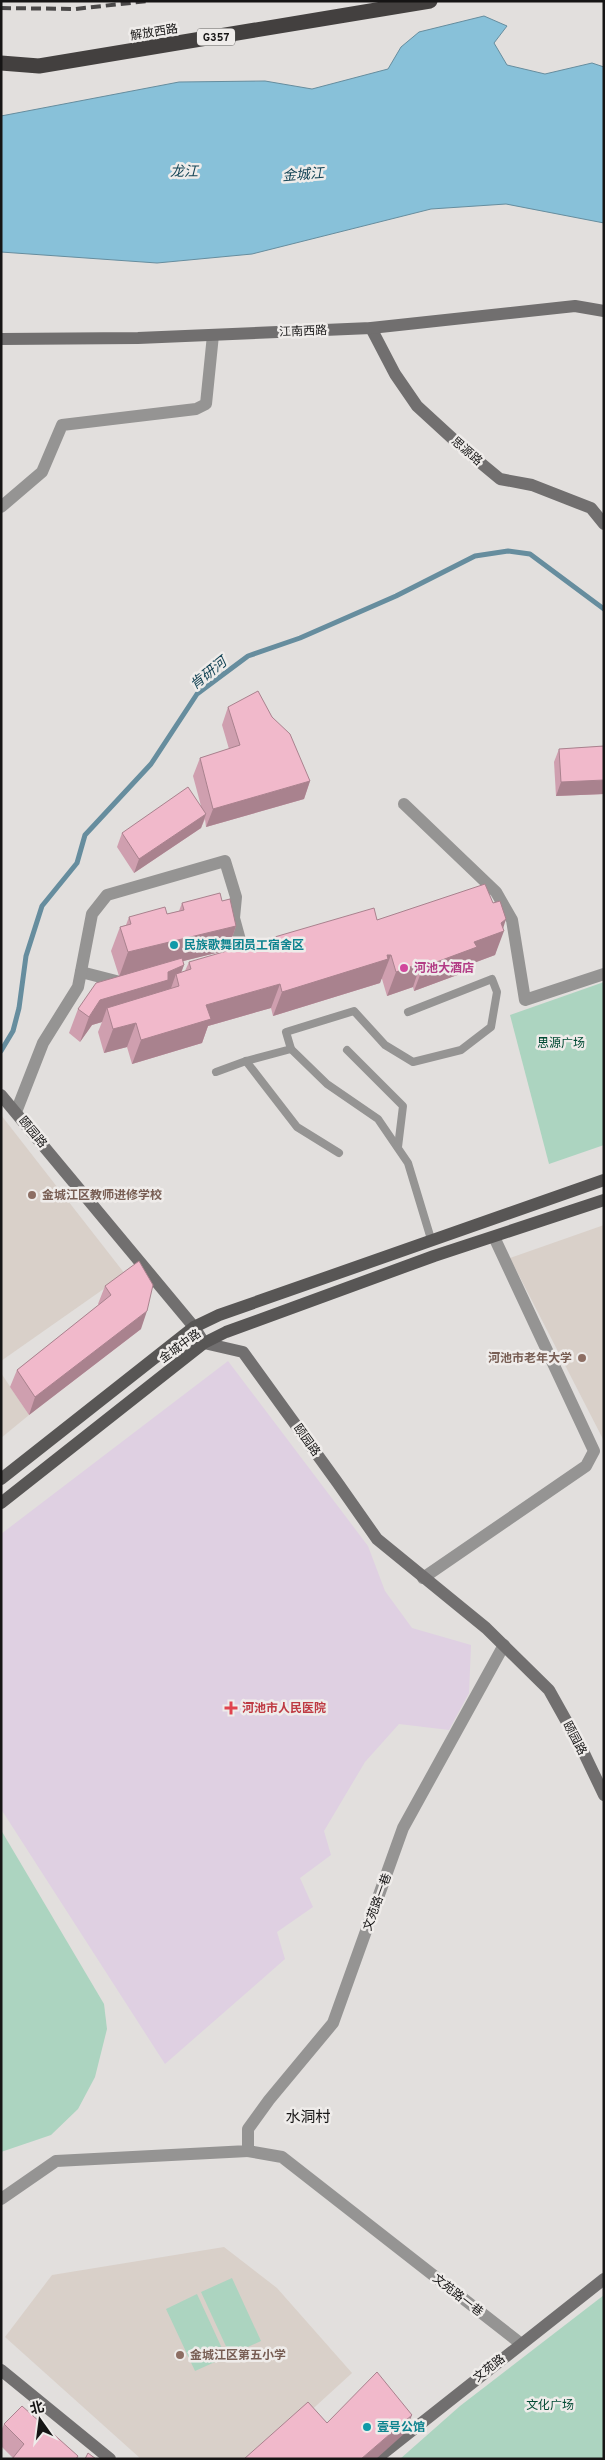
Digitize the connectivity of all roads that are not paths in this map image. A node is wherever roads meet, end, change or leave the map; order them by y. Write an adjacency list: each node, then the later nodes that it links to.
1 (430, 1): 2 (highway, 解放西路 / G357)
2 (1, 63)
3 (604, 311): 4 (street, 江南西路)
4 (371, 328): 5 (street, 江南西路); 8 (street, 思源路)
5 (213, 335): 6 (street, 江南西路); 7 (street)
6 (1, 339)
7 (1, 506)
8 (604, 524)
9 (404, 804): 12 (street)
10 (223, 959): 11 (street)
11 (81, 972): 13 (street); 20 (street)
12 (604, 974)
13 (134, 981)
14 (408, 1012): 15 (lane)
15 (291, 1049): 17 (lane); 21 (lane)
16 (347, 1050): 21 (lane)
17 (246, 1060): 18 (lane); 22 (lane)
18 (216, 1072)
19 (1, 1095): 20 (street, 颐园路)
20 (16, 1112): 27 (street, 颐园路)
21 (398, 1148): 26 (lane)
22 (340, 1152)
23 (604, 1180): 26 (main road, 金城中路)
24 (604, 1200): 25 (main road, 金城中路)
25 (494, 1236): 28 (main road, 金城中路); 31 (street)
26 (431, 1239): 27 (main road, 金城中路)
27 (194, 1327): 28 (street, 颐园路); 29 (main road, 金城中路)
28 (204, 1343): 30 (main road, 金城中路); 31 (street, 颐园路)
29 (1, 1479)
30 (1, 1503)
31 (424, 1578): 32 (street, 颐园路)
32 (504, 1645): 33 (street, 颐园路); 34 (street, 文苑路一巷)
33 (604, 1795)
34 (248, 2151): 35 (street, 文苑路一巷); 37 (street, 文苑路一巷)
35 (1, 2199)
36 (604, 2278): 37 (street, 文苑路)
37 (520, 2343): 40 (street, 文苑路)
38 (1, 2370): 39 (street)
39 (110, 2459)
40 (376, 2459)

